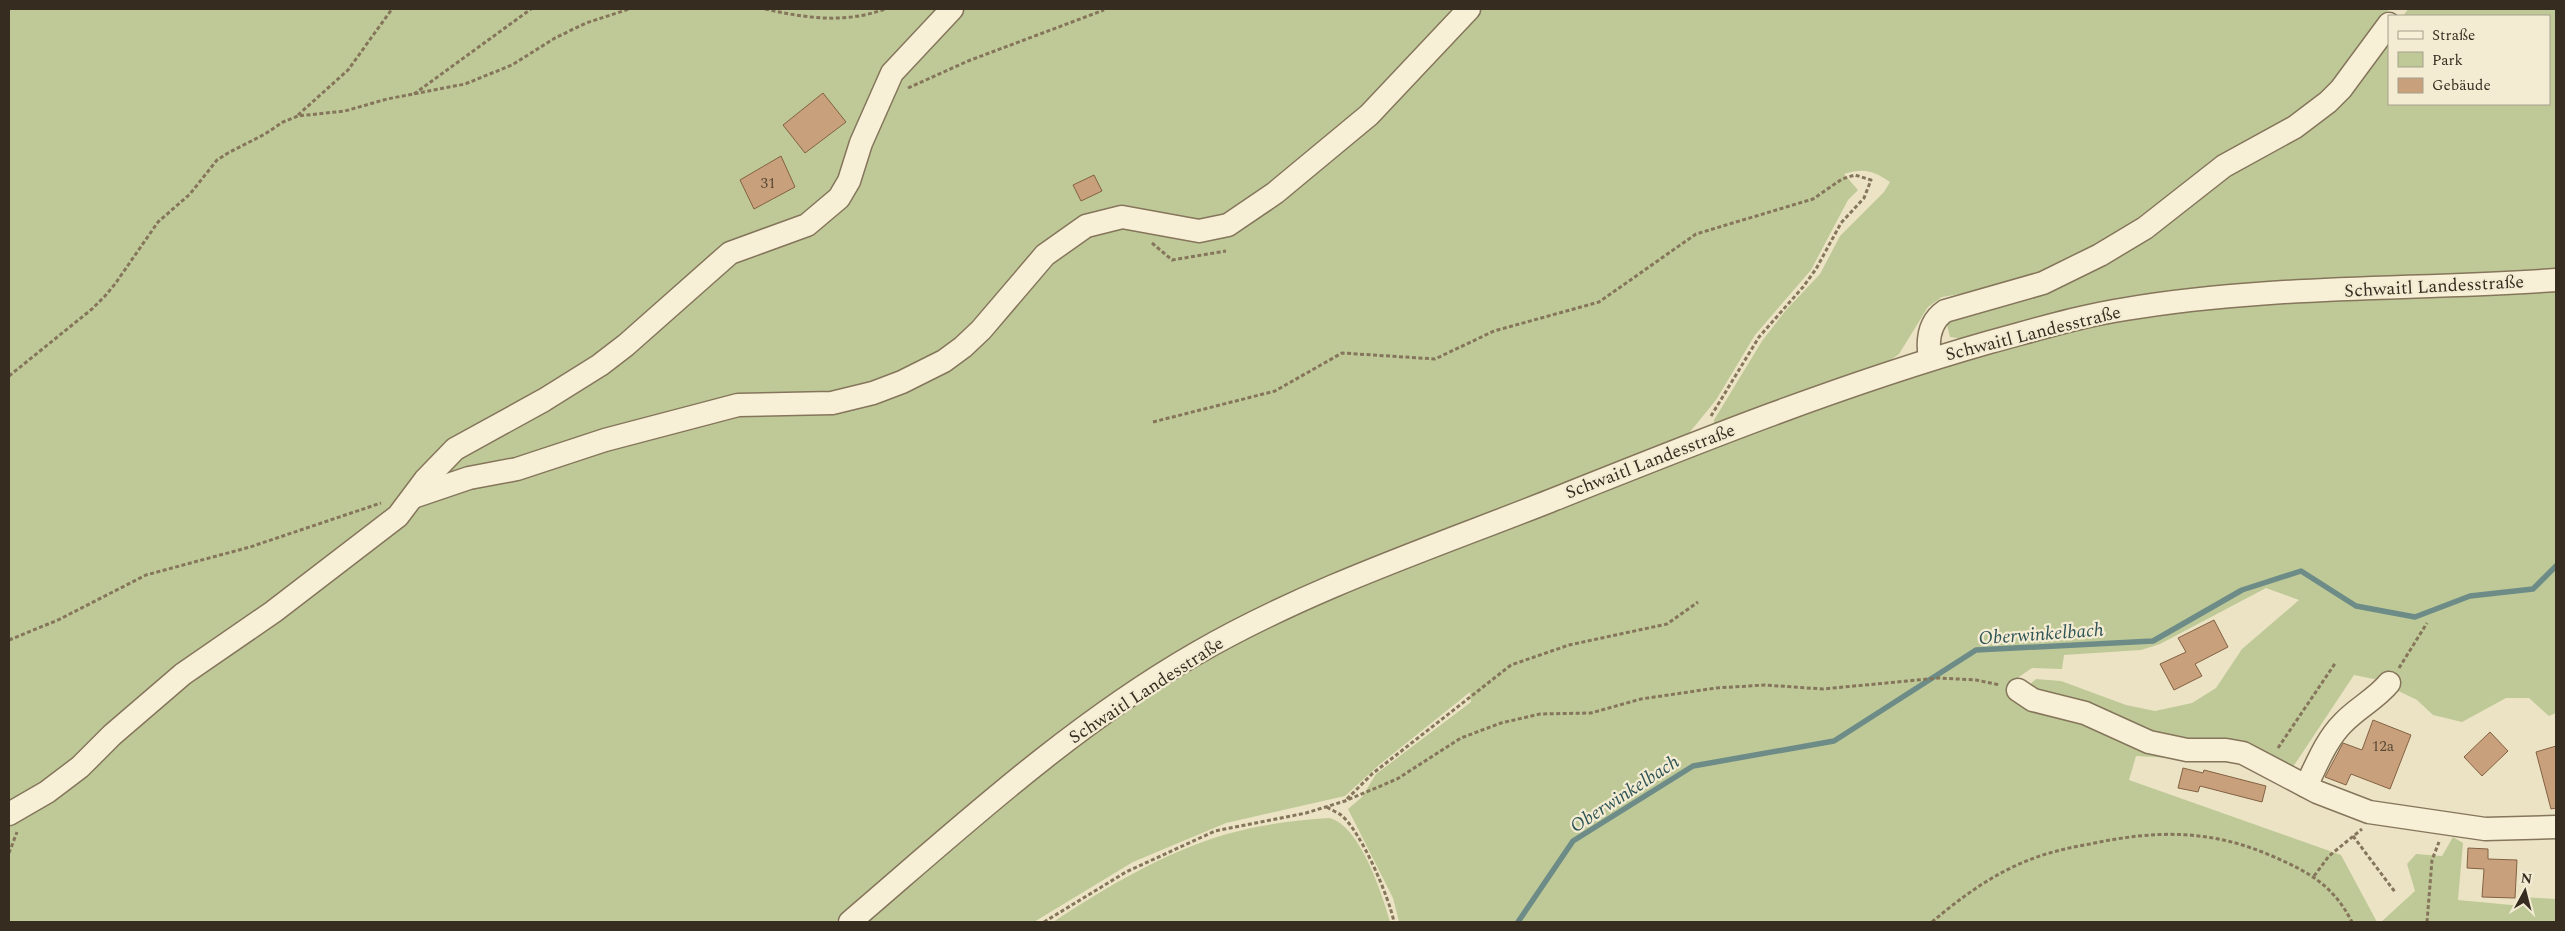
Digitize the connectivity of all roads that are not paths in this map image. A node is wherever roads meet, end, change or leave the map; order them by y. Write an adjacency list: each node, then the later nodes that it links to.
1 (952, 9): 6 (street)
2 (1469, 9): 6 (street)
3 (2388, 25): 5 (street)
4 (2556, 280): 5 (street, Schwaitl Landesstraße)
5 (1930, 359): 12 (street, Schwaitl Landesstraße)
6 (413, 497): 10 (street)
7 (2389, 683): 9 (street)
8 (2018, 690): 9 (street)
9 (2306, 786): 11 (street)
10 (9, 814)
11 (2556, 827)
12 (850, 922)

